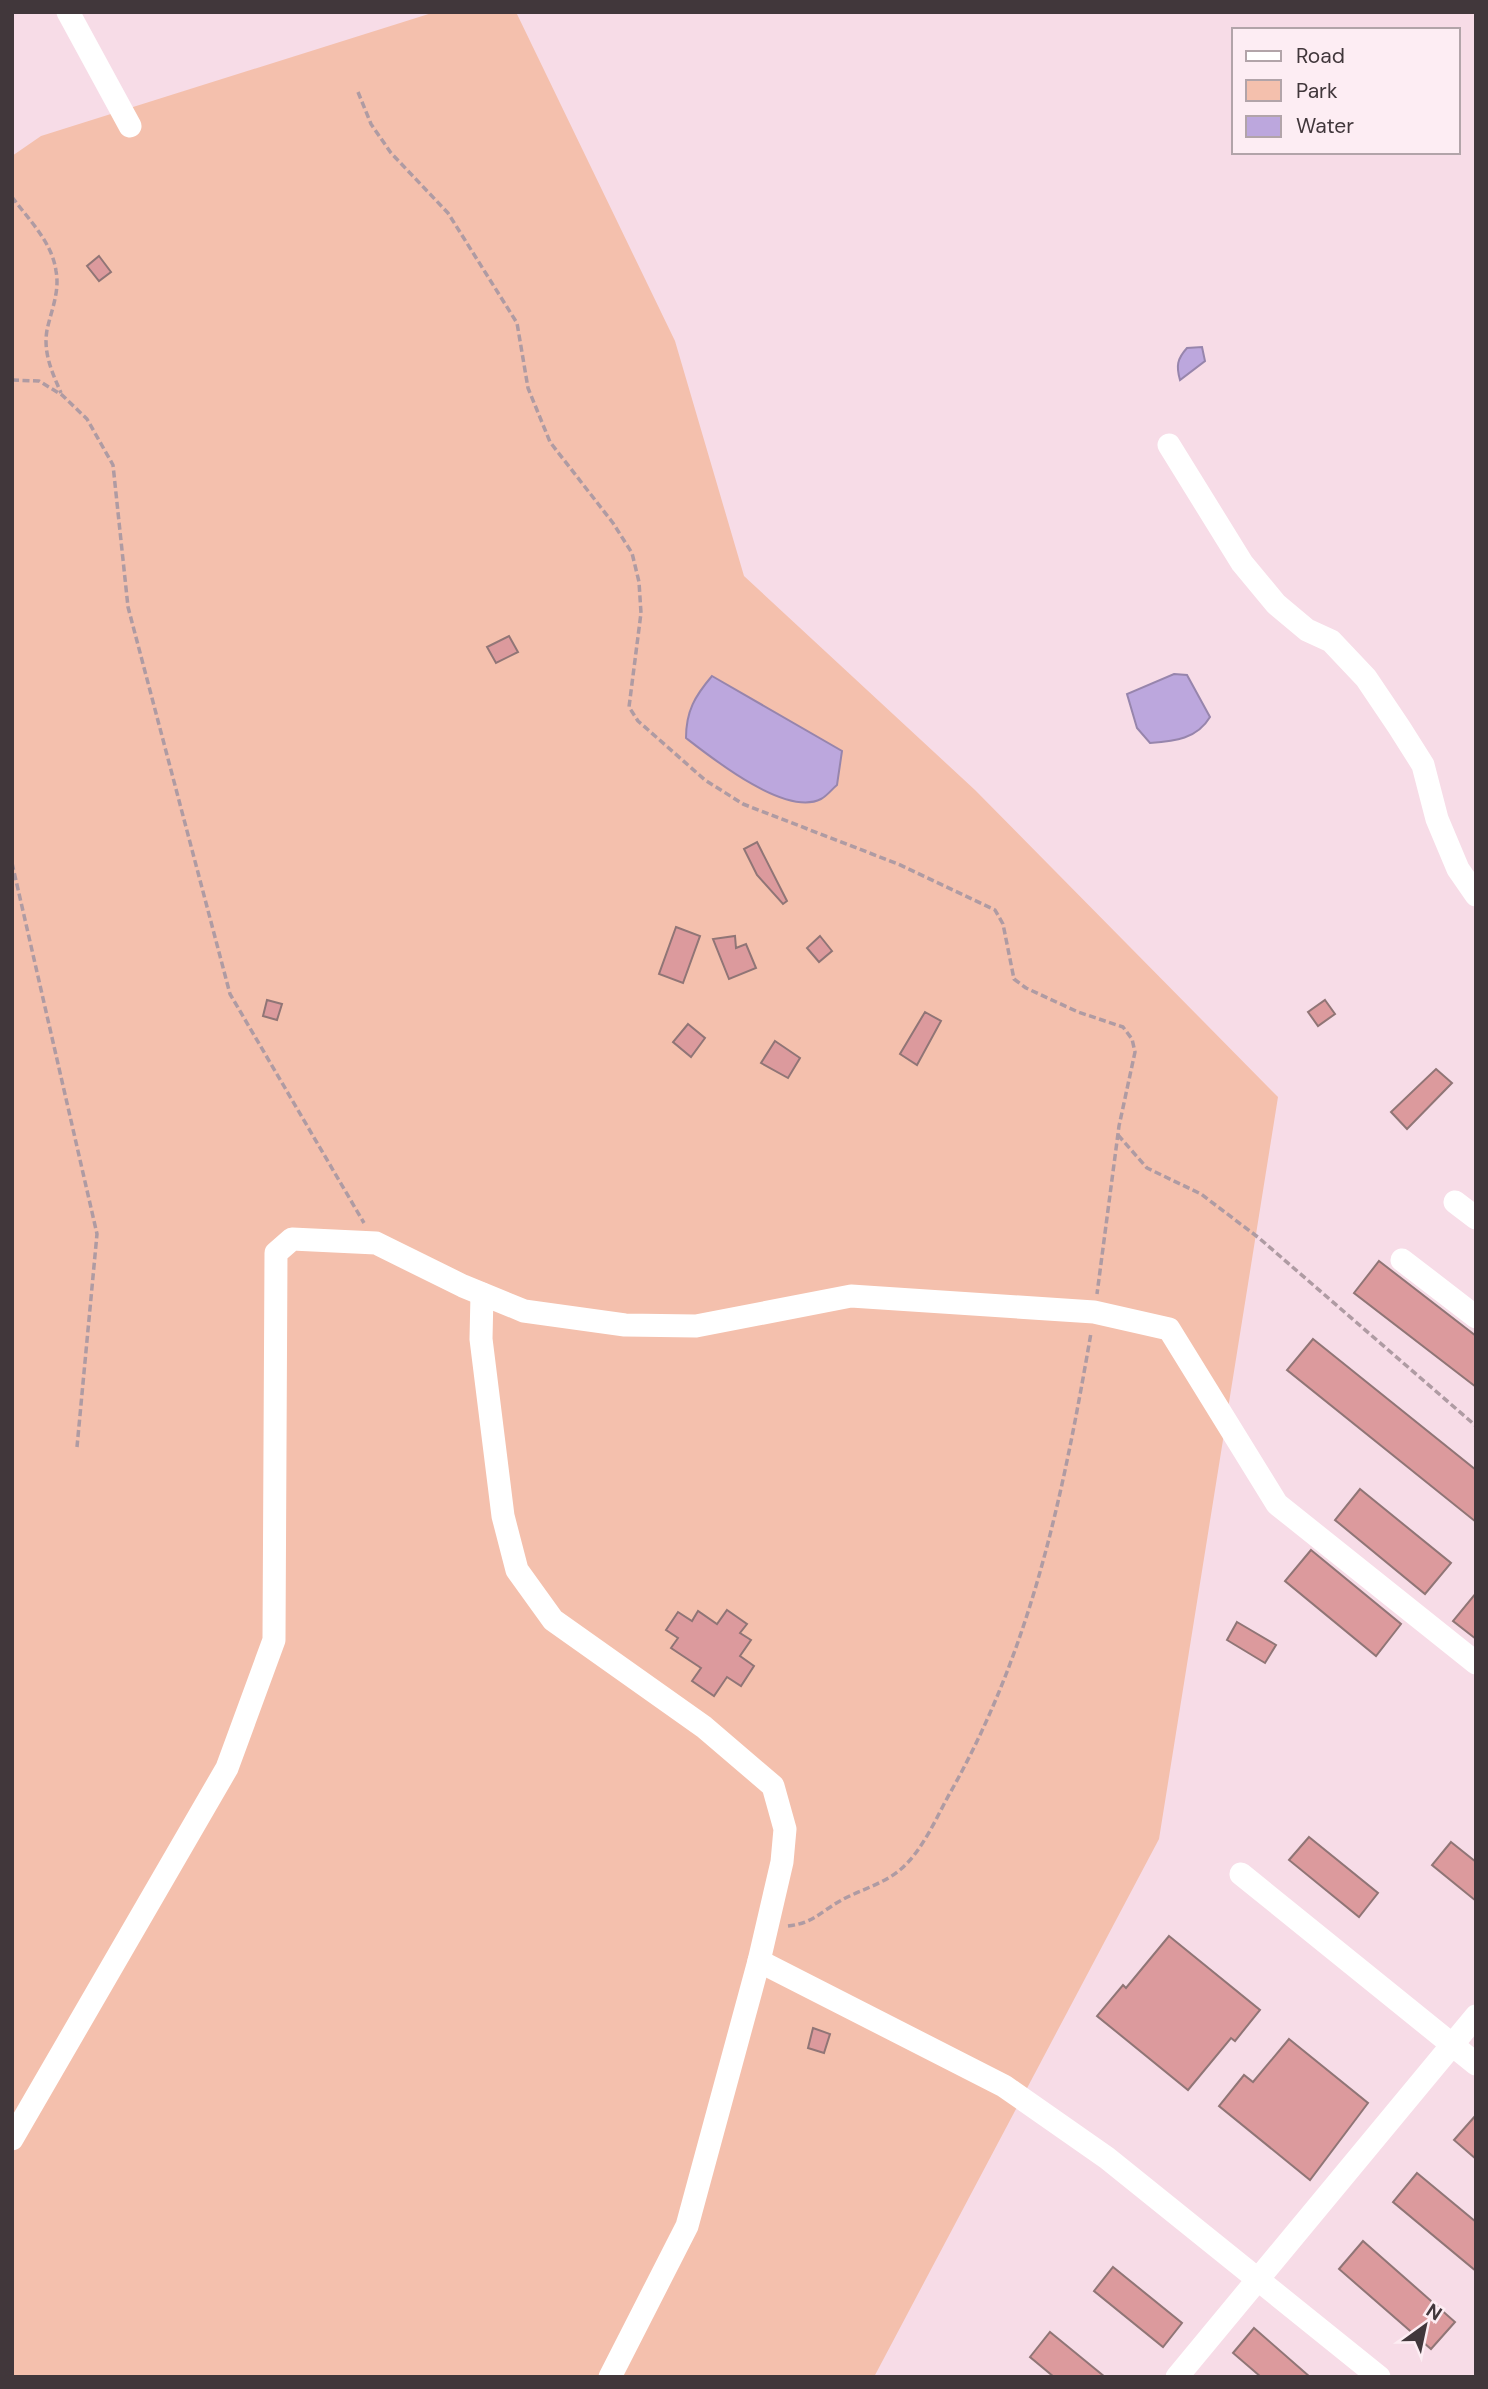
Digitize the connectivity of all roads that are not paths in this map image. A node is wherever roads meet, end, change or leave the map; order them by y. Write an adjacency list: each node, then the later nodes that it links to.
1 (68, 12): 2 (street)
2 (130, 126)
3 (1170, 445): 4 (street)
4 (1476, 895)
5 (1455, 1202): 6 (street)
6 (1476, 1218)
7 (1402, 1260): 9 (street)
8 (482, 1294): 10 (street); 12 (street); 16 (street)
9 (1476, 1317)
10 (1476, 1663)
11 (1241, 1874): 14 (street)
12 (759, 1961): 17 (street); 19 (street)
13 (1476, 2016): 14 (street)
14 (1453, 2046): 15 (street); 17 (street)
15 (1476, 2064)
16 (12, 2139)
17 (1259, 2280): 18 (street); 20 (street)
18 (1366, 2373)
19 (610, 2377)
20 (1177, 2377)

